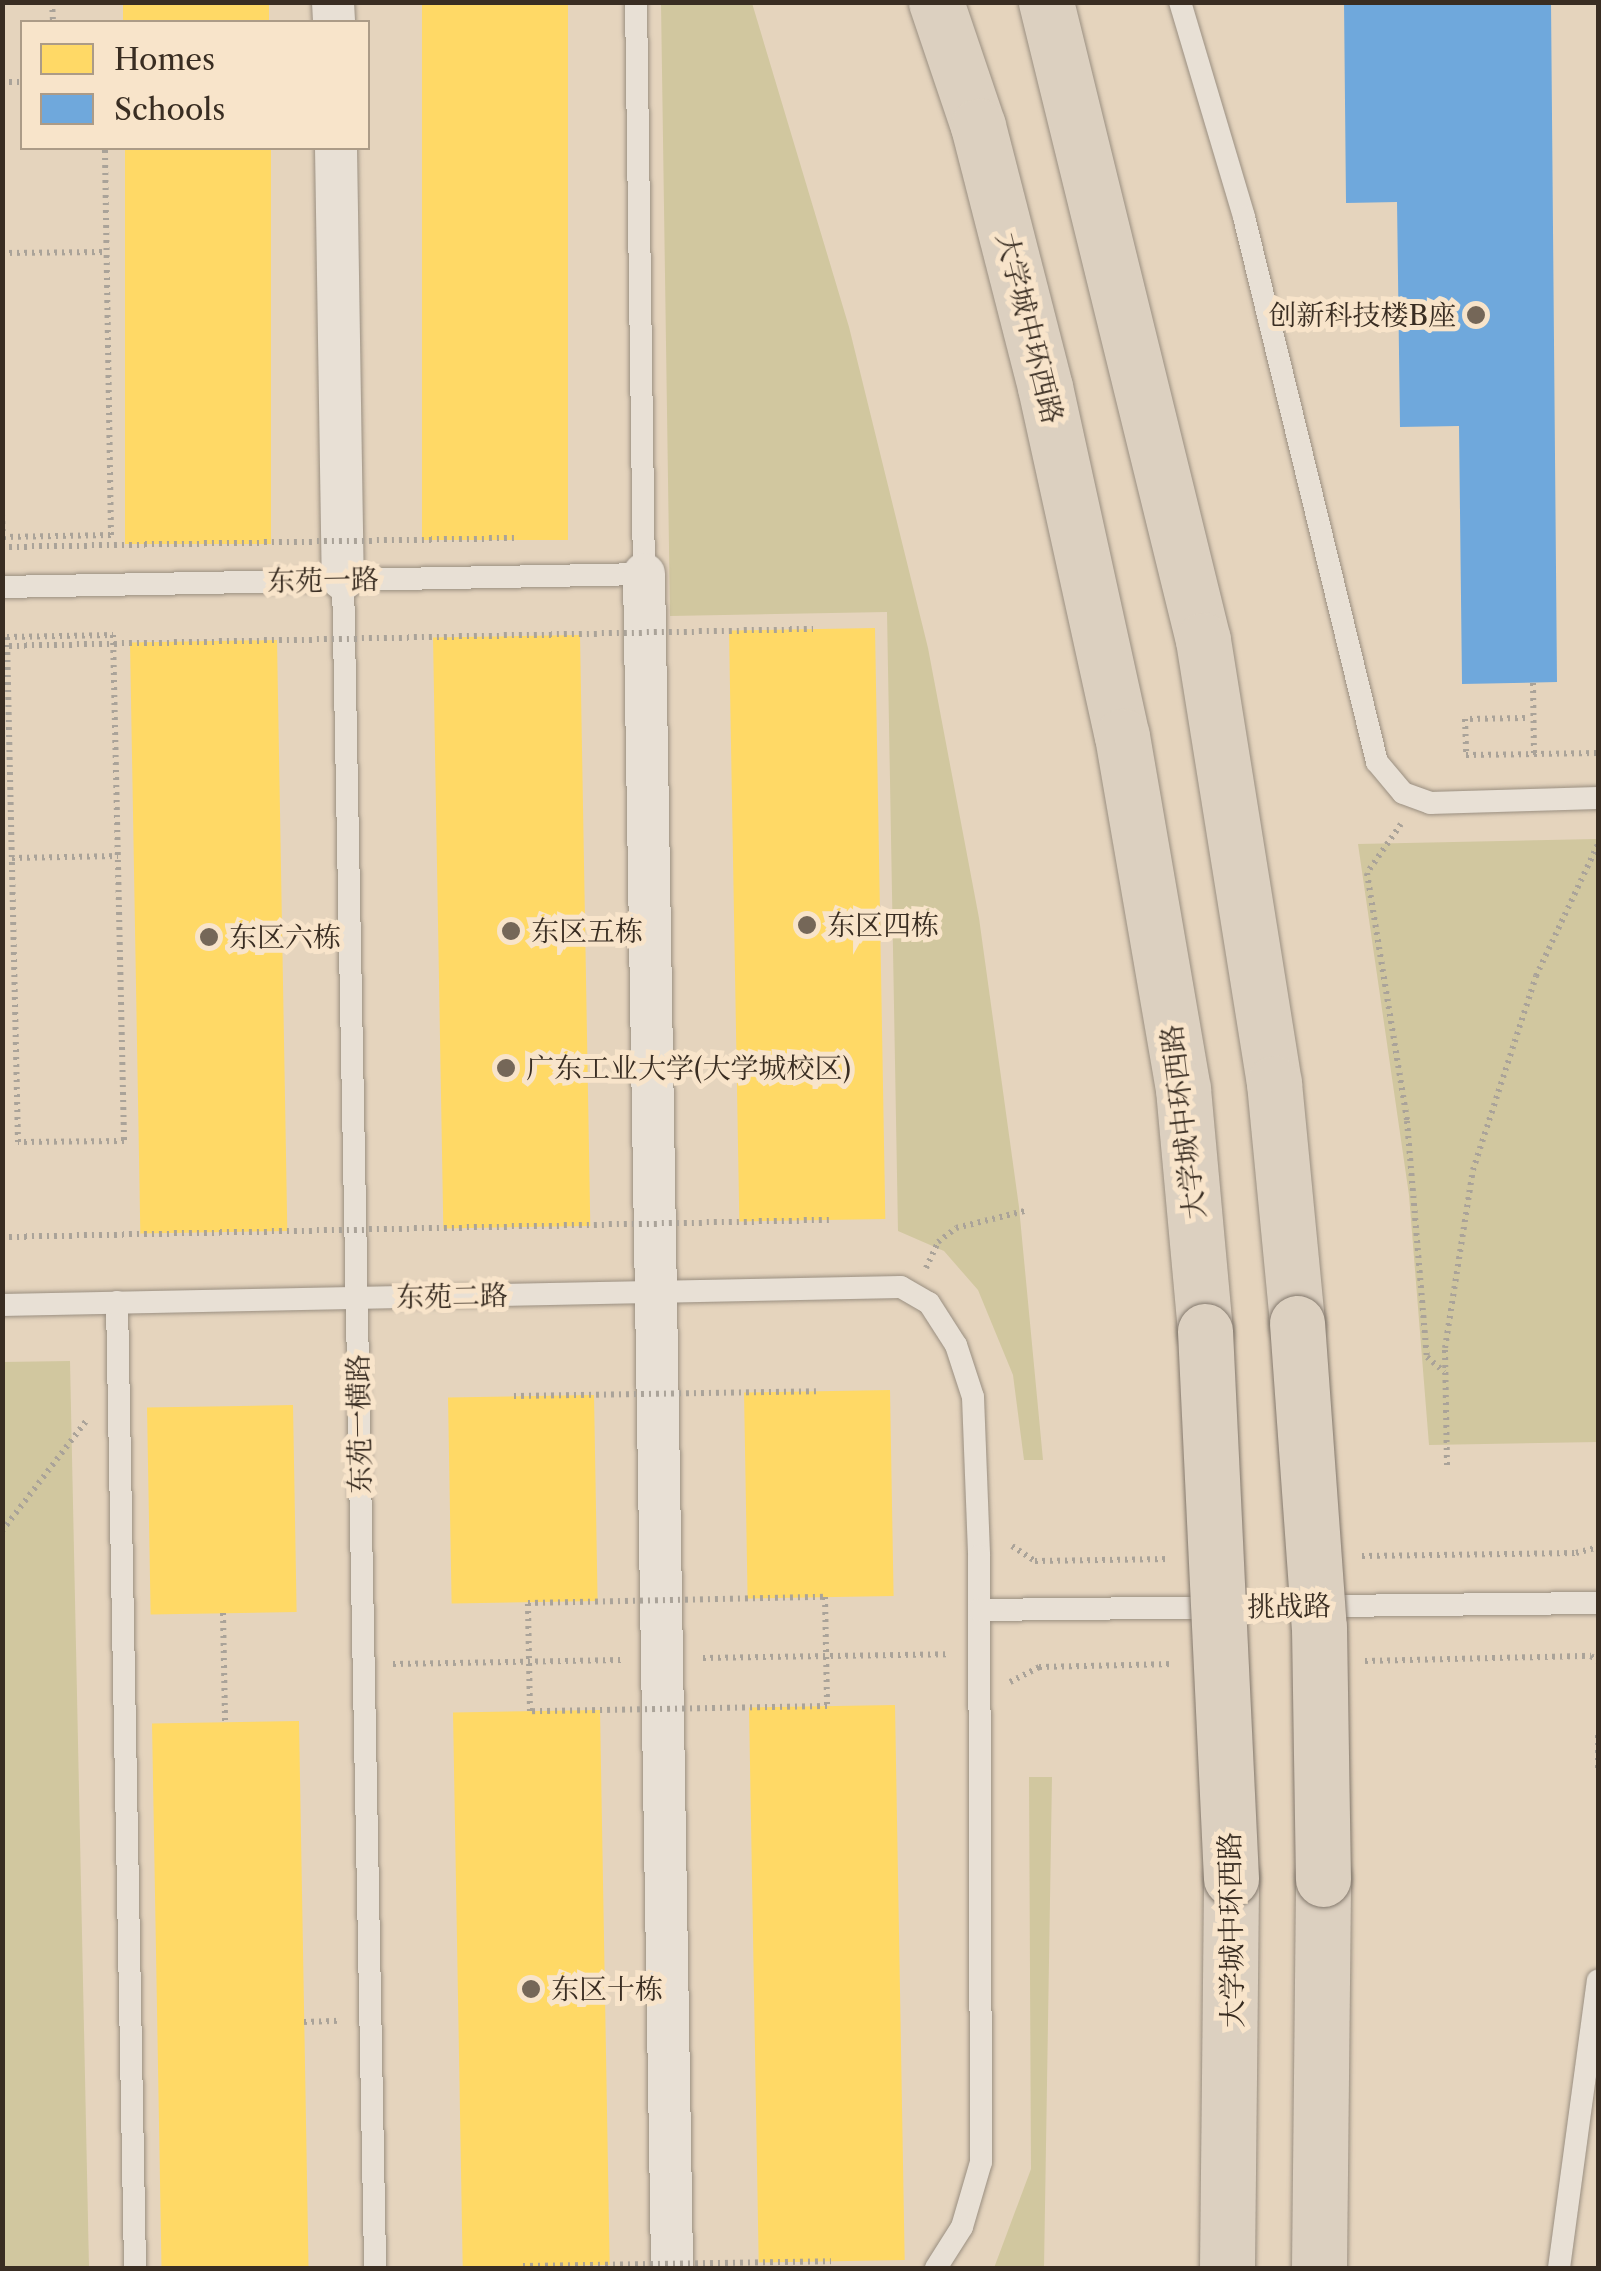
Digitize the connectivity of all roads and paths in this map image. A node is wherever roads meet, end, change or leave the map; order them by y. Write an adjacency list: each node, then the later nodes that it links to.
1 (636, 2): 14 (lane)
2 (936, 2): 68 (main road, 大学城中环西路, bridge)
3 (1046, 2): 69 (main road, bridge)
4 (1180, 2): 23 (lane)
5 (105, 150): 7 (path)
6 (336, 150): 15 (street)
7 (107, 252): 8 (path); 10 (path)
8 (2, 253)
9 (2, 514): 10 (path)
10 (63, 536): 13 (path)
11 (518, 538): 12 (path, bridge)
12 (2, 546)
13 (63, 563)
14 (644, 574): 15 (lane, 东苑一路); 32 (street)
15 (343, 579): 16 (lane, 东苑一路); 33 (lane, 东苑一横路)
16 (2, 586)
17 (812, 629): 18 (path, bridge)
18 (2, 646)
19 (1533, 683): 22 (path)
20 (1525, 718): 22 (path)
21 (1598, 752): 22 (path)
22 (1534, 754)
23 (1598, 798)
24 (1395, 832): 36 (path)
25 (1598, 844): 36 (path)
26 (118, 856): 27 (path); 27 (path); 27 (path)
27 (12, 858)
28 (1028, 1210): 31 (path)
29 (830, 1220): 30 (path, bridge)
30 (2, 1237)
31 (930, 1256)
32 (654, 1290): 33 (lane, 东苑二路); 47 (lane, 东苑二路); 66 (street)
33 (356, 1298): 34 (lane, 东苑二路); 65 (lane, 东苑一横路)
34 (117, 1302): 35 (lane, 东苑二路); 37 (lane)
35 (2, 1304)
36 (1444, 1372): 40 (path)
37 (119, 1378): 42 (path); 64 (lane)
38 (817, 1391): 39 (path, bridge)
39 (514, 1396)
40 (1447, 1465)
41 (2, 1510): 42 (path)
42 (17, 1512): 43 (path)
43 (2, 1531)
44 (1548, 1553): 45 (path)
45 (1548, 1565)
46 (1598, 1603): 47 (lane, 挑战路)
47 (979, 1610): 67 (lane)
48 (223, 1613): 56 (path)
49 (1549, 1646): 52 (path)
50 (940, 1654): 51 (path)
51 (896, 1655)
52 (1550, 1657)
53 (458, 1662): 54 (path)
54 (387, 1664)
55 (530, 1712): 55 (path, bridge)
56 (224, 1722)
57 (1598, 1735): 58 (path)
58 (1598, 1771)
59 (1598, 1982): 70 (lane)
60 (346, 2021): 61 (path)
61 (304, 2022)
62 (830, 2261): 63 (path, bridge)
63 (522, 2266)
64 (135, 2268)
65 (375, 2268)
66 (672, 2268)
67 (936, 2268)
68 (1227, 2268)
69 (1319, 2268)
70 (1558, 2268)

